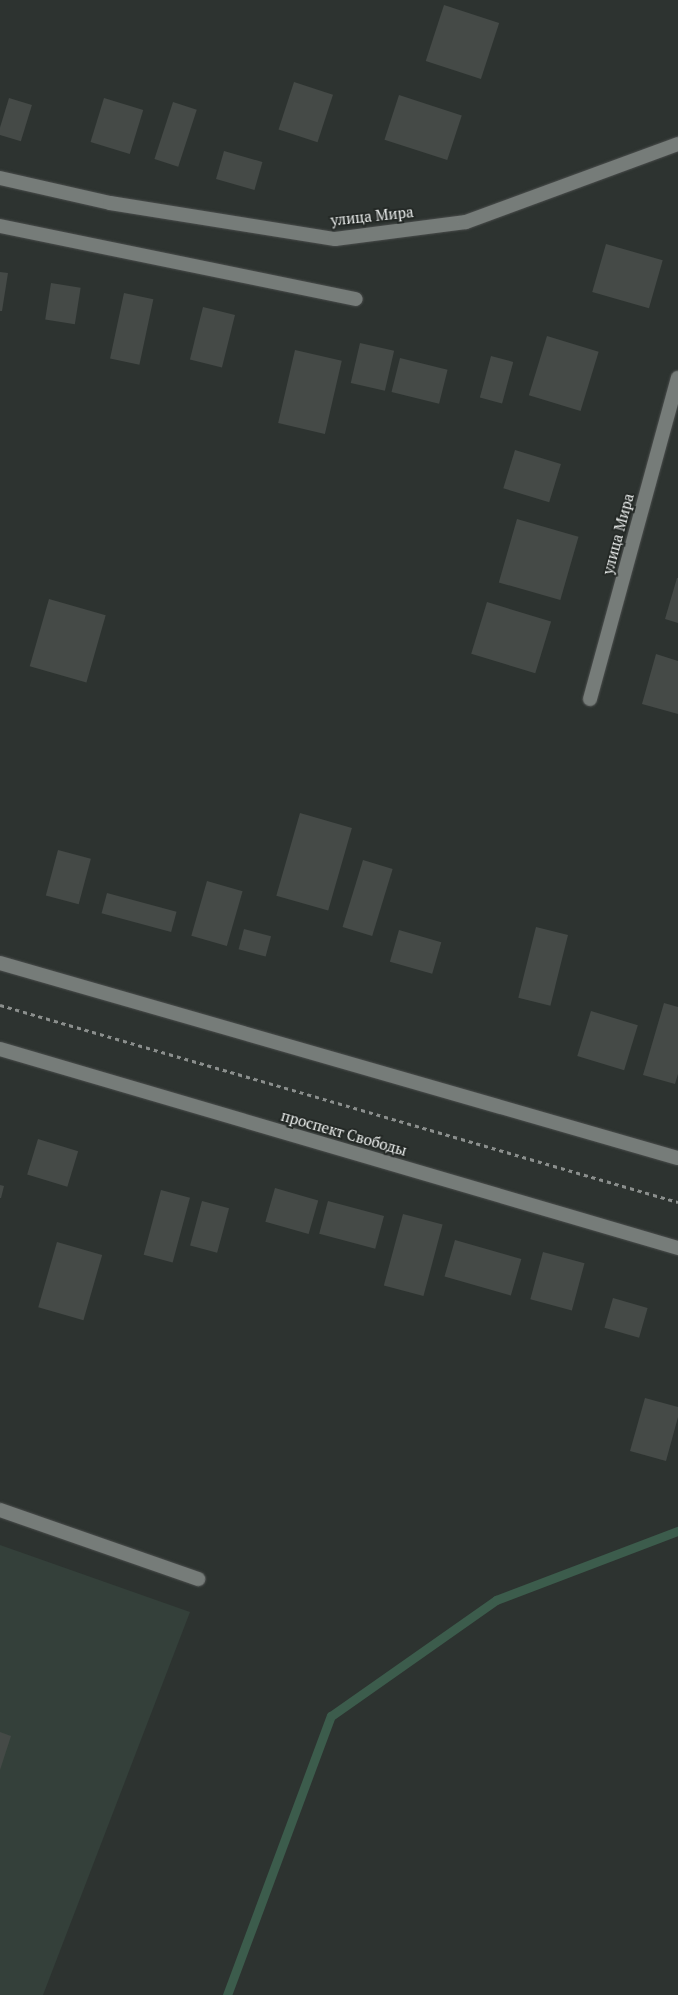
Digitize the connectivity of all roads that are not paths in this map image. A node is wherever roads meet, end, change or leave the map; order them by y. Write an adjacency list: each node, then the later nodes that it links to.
1 (678, 144): 2 (street, улица Мира)
2 (0, 178)
3 (0, 226): 4 (street)
4 (356, 299)
5 (678, 378): 6 (street, улица Мира)
6 (590, 699)
7 (0, 963): 9 (street)
8 (0, 1049): 10 (street, проспект Свободы)
9 (678, 1158)
10 (678, 1248)
11 (0, 1510): 12 (street)
12 (198, 1579)

